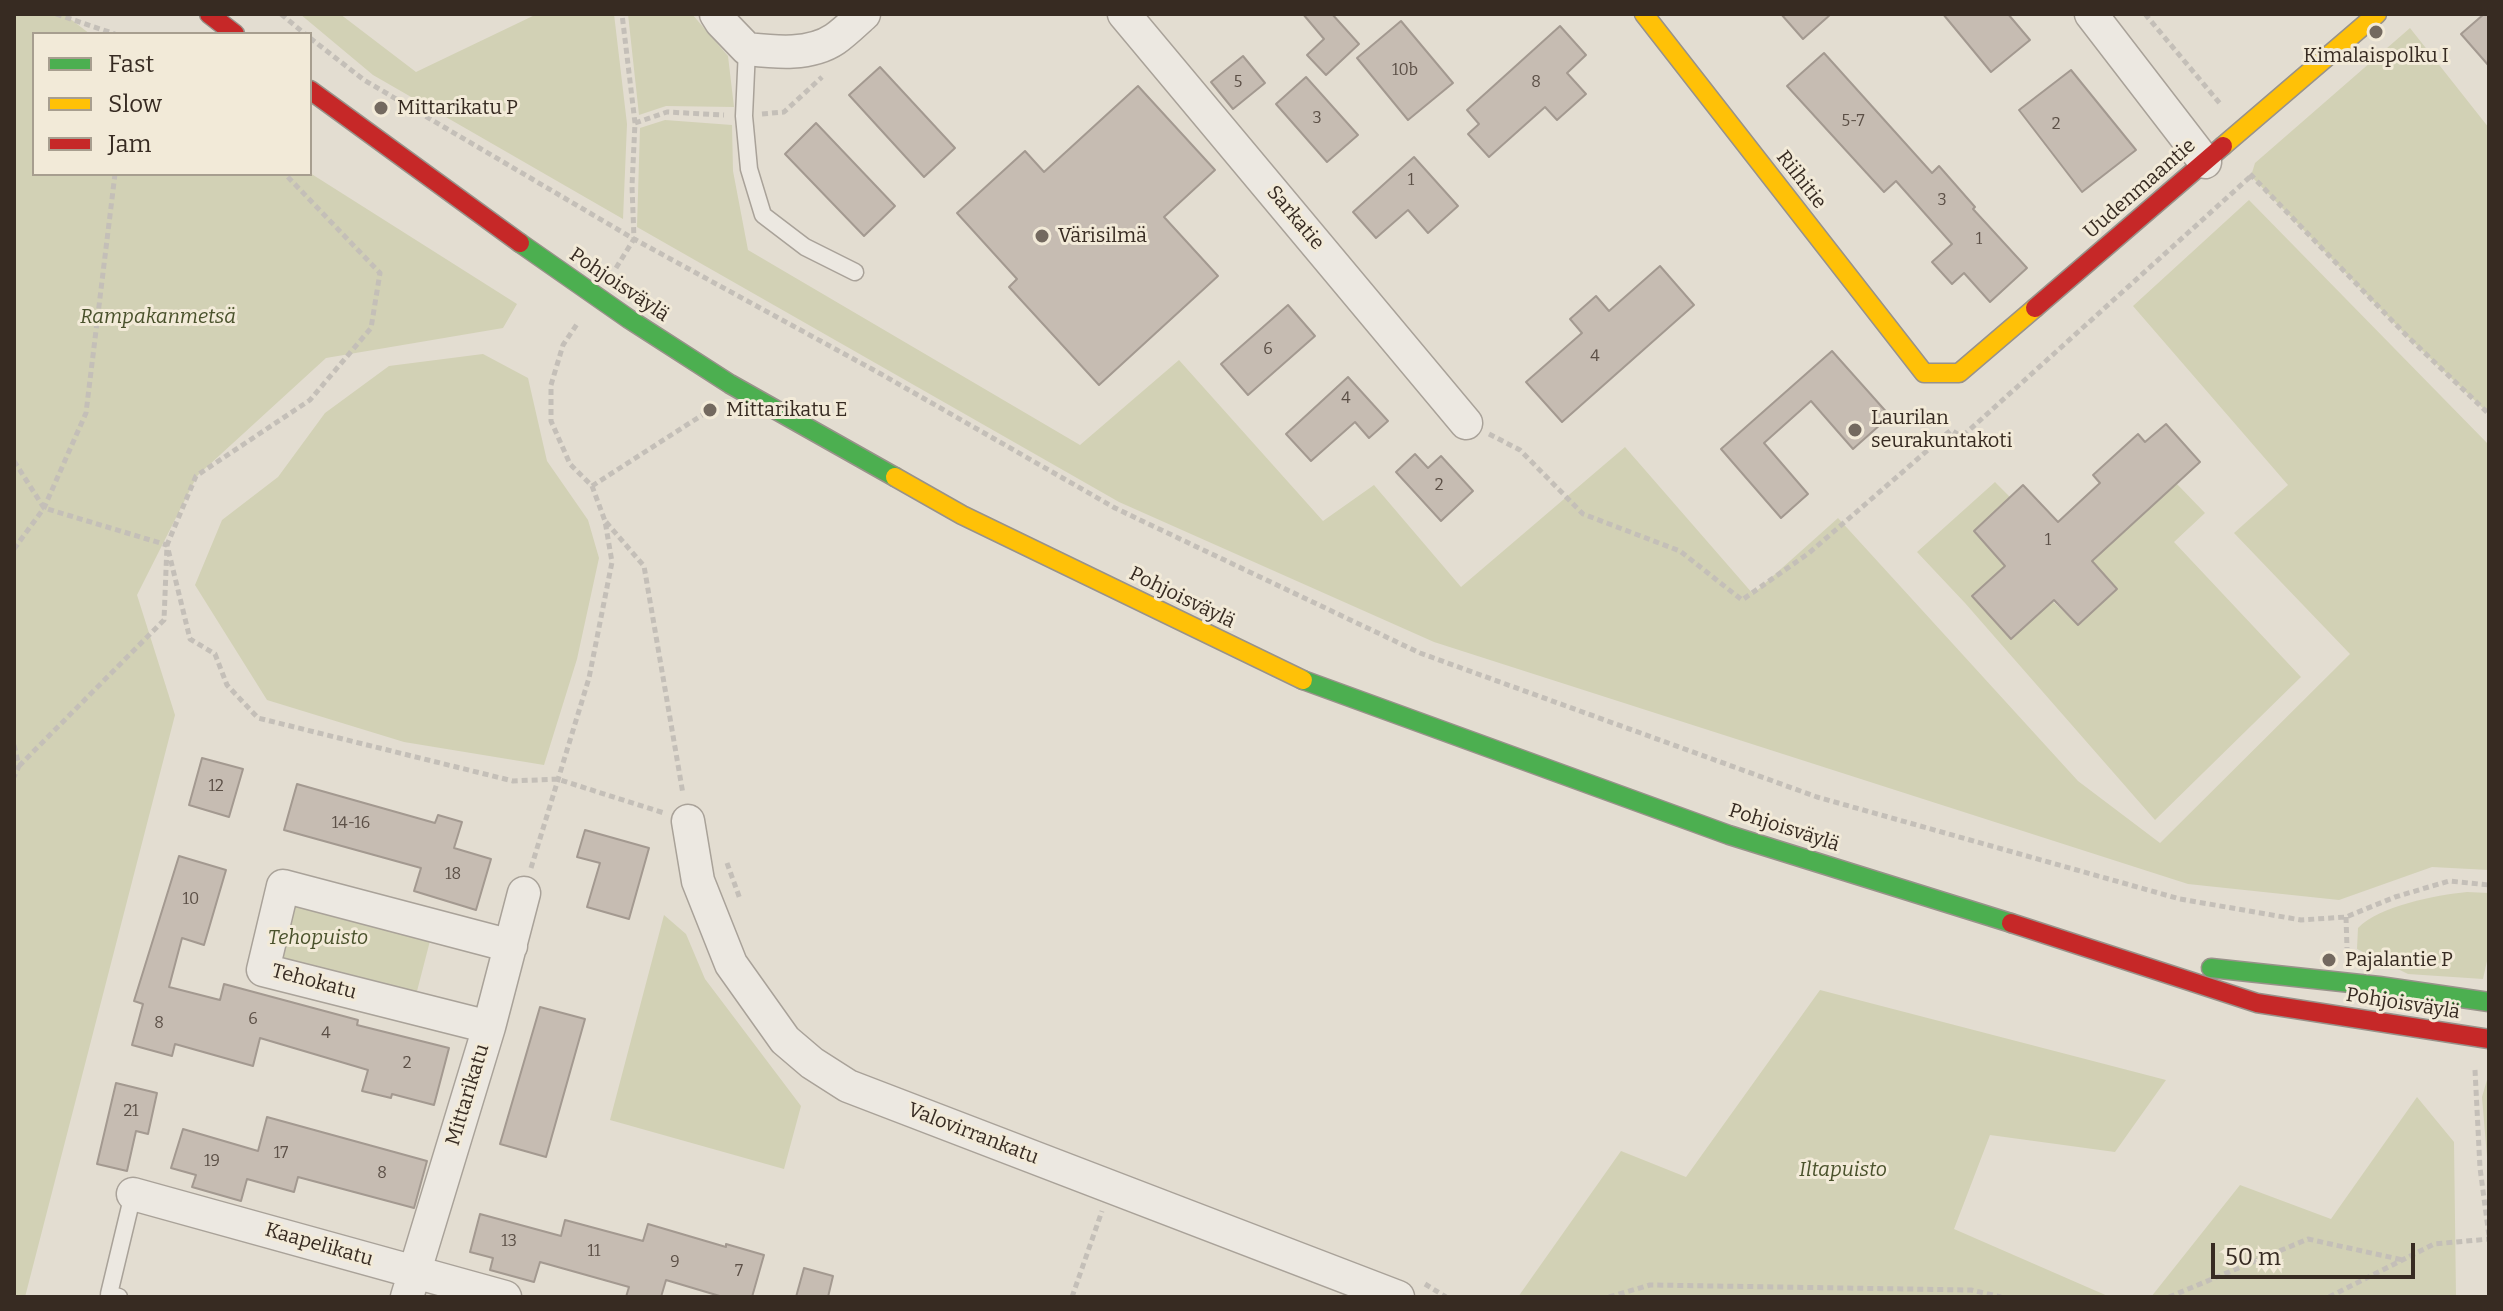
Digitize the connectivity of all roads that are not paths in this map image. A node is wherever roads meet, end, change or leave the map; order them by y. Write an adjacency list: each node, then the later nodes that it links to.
1 (209, 14): 8 (main road)
2 (716, 14): 9 (street)
3 (864, 14): 9 (street)
4 (1124, 14): 14 (street, Sarkatie)
5 (1644, 14): 13 (main road, Riihitie)
6 (2091, 14): 11 (street)
7 (2377, 14): 11 (main road, Uudenmaantie)
8 (232, 32)
9 (759, 50): 12 (lane)
10 (312, 91): 18 (main road, Pohjoisväylä)
11 (2205, 162): 13 (main road, Uudenmaantie)
12 (855, 272)
13 (1924, 373)
14 (1466, 423)
15 (688, 821): 24 (street, Valovirrankatu)
16 (524, 893): 17 (street, Mittarikatu)
17 (511, 946): 20 (street, Mittarikatu); 20 (street, Tehokatu)
18 (2125, 959): 19 (main road, Pohjoisväylä); 21 (main road, Pohjoisväylä)
19 (2489, 1002)
20 (489, 1027): 23 (street, Mittarikatu)
21 (2489, 1039)
22 (133, 1194): 23 (street, Kaapelikatu); 25 (lane)
23 (410, 1284): 26 (street, Kaapelikatu)
24 (1409, 1289)
25 (119, 1297)
26 (505, 1297)

